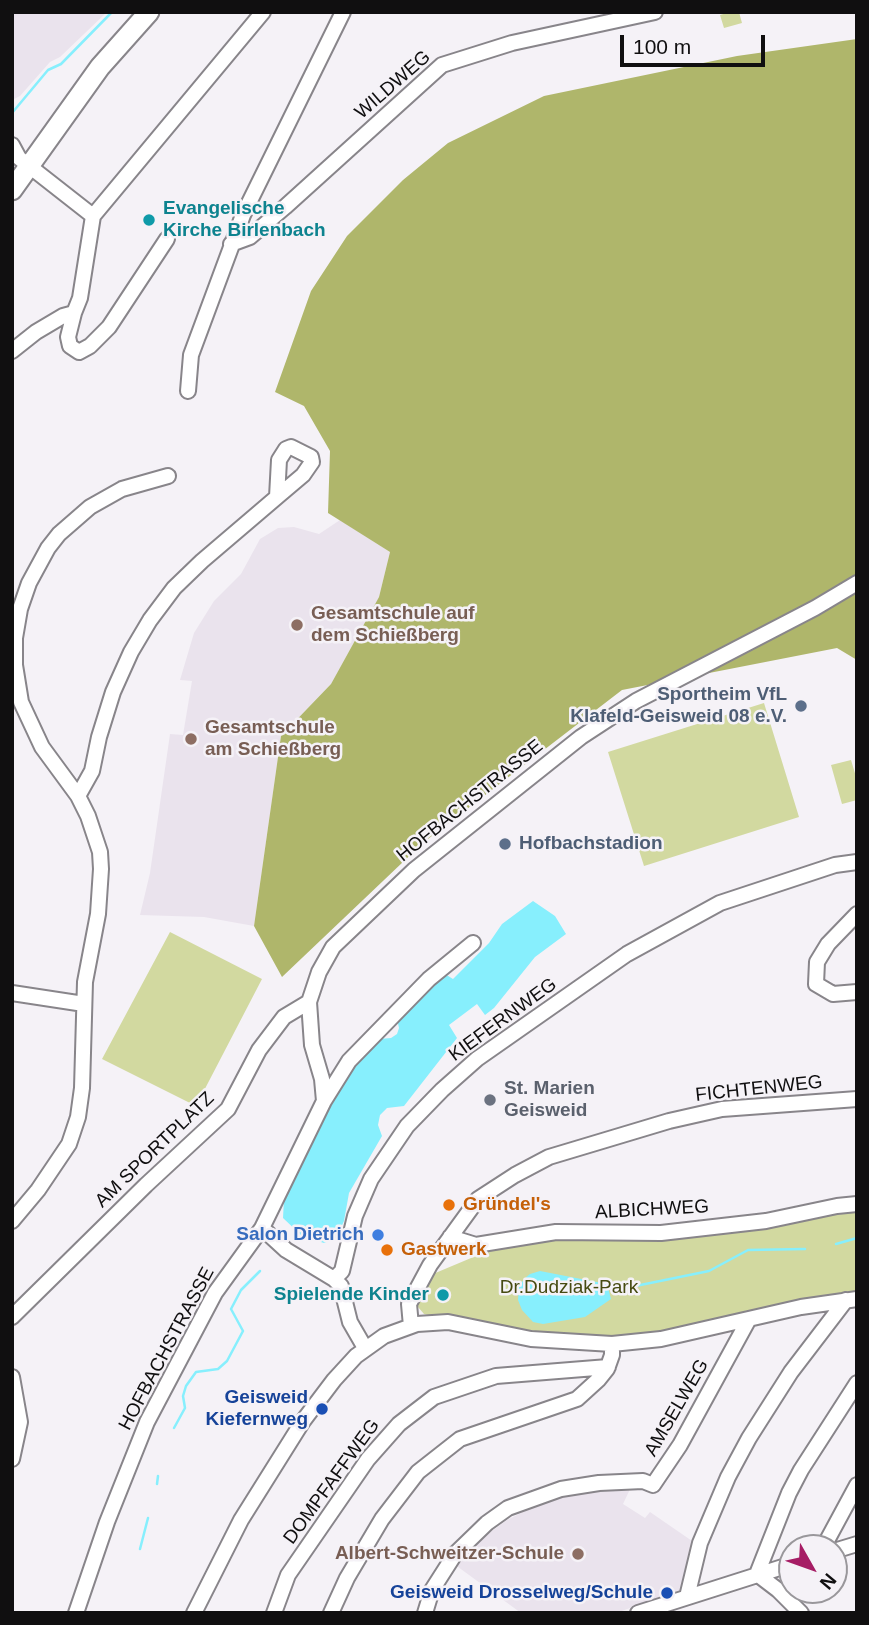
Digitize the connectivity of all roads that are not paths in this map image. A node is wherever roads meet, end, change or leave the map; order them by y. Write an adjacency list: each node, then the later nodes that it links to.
1 (149, 12): 6 (main road)
2 (263, 12): 8 (street)
3 (343, 12): 10 (street)
4 (655, 12): 10 (street, WILDWEG)
5 (12, 145): 6 (street)
6 (28, 166): 7 (main road); 8 (street)
7 (12, 190)
8 (93, 216): 11 (street)
9 (167, 239): 11 (street)
10 (231, 244): 13 (street)
11 (74, 313): 12 (street)
12 (12, 351)
13 (188, 391)
14 (168, 476): 17 (street)
15 (277, 498): 17 (street)
16 (857, 583): 23 (street, HOFBACHSTRASSE)
17 (78, 796): 24 (street)
18 (857, 862): 31 (street, KIEFERNWEG)
19 (857, 914): 21 (street)
20 (473, 943): 26 (street, HOFBACHSTRASSE)
21 (857, 992)
22 (12, 993): 24 (street)
23 (309, 1002): 26 (street, HOFBACHSTRASSE); 33 (street, AM SPORTPLATZ)
24 (84, 1004): 28 (street)
25 (857, 1099): 30 (street, FICHTENWEG)
26 (324, 1101): 29 (street, HOFBACHSTRASSE)
27 (857, 1204): 30 (street, ALBICHWEG)
28 (12, 1222)
29 (262, 1228): 31 (street); 47 (street, HOFBACHSTRASSE)
30 (450, 1237): 35 (street, FICHTENWEG)
31 (334, 1279): 37 (street)
32 (851, 1299): 34 (street); 46 (street)
33 (12, 1317)
34 (749, 1320): 36 (street); 51 (street, AMSELWEG)
35 (411, 1326): 36 (street); 37 (street)
36 (612, 1344): 38 (street)
37 (365, 1348): 48 (street)
38 (608, 1367): 49 (street, DOMPFAFFWEG); 50 (street)
39 (12, 1377): 41 (street)
40 (857, 1383): 45 (street)
41 (12, 1459)
42 (857, 1485): 43 (street)
43 (831, 1534)
44 (778, 1568): 45 (street)
45 (757, 1574): 46 (street); 53 (street)
46 (687, 1597): 52 (street)
47 (76, 1613)
48 (194, 1613)
49 (274, 1613)
50 (331, 1613)
51 (425, 1613)
52 (638, 1613)
53 (801, 1613)

